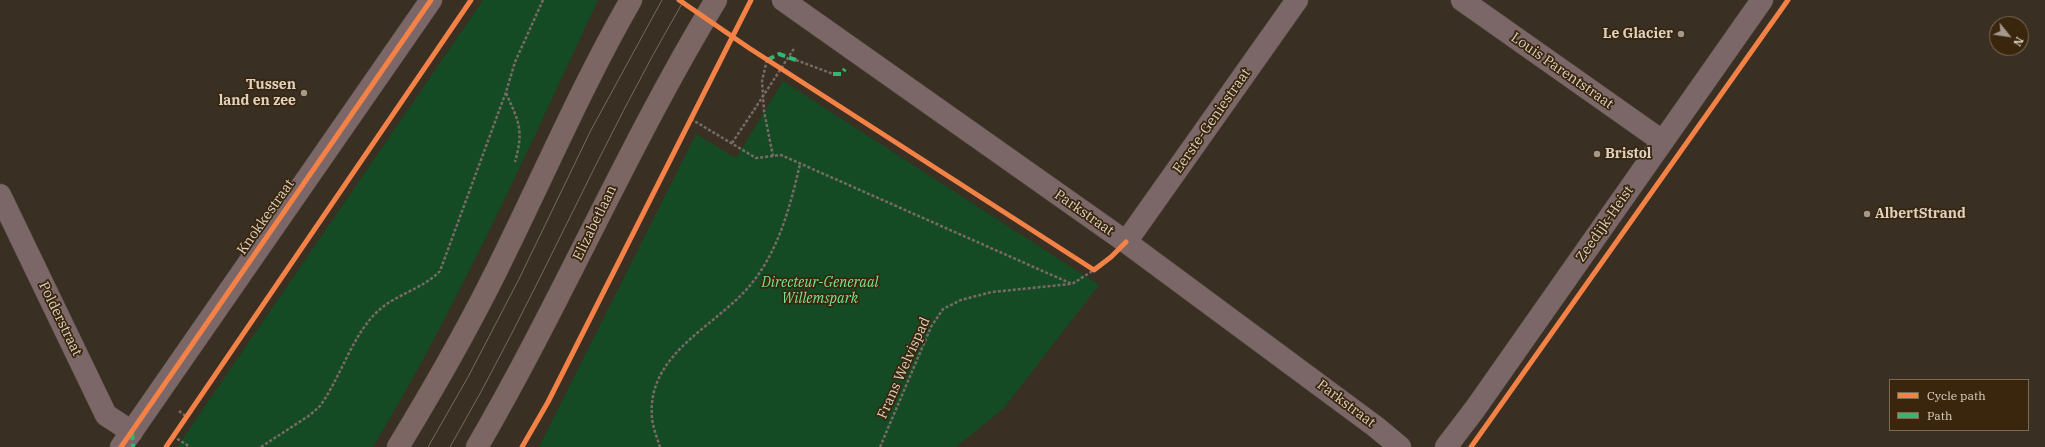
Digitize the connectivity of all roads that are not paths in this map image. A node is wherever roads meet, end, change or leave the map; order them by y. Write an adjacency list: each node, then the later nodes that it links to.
1 (432, 0): 11 (street, Knokkestraat)
2 (632, 0): 12 (main road)
3 (716, 0): 13 (main road, Elizabetlaan)
4 (1297, 0): 10 (street, Eerste-Geniestraat)
5 (1462, 0): 8 (street, Louis Parentstraat)
6 (1762, 0): 8 (street, Zeedijk-Heist)
7 (794, 3): 10 (street, Parkstraat)
8 (1662, 141): 15 (street, Zeedijk-Heist)
9 (0, 195): 11 (street, Polderstraat)
10 (1126, 242): 14 (street, Parkstraat)
11 (126, 439)
12 (398, 447)
13 (477, 447)
14 (1400, 447)
15 (1446, 447)

